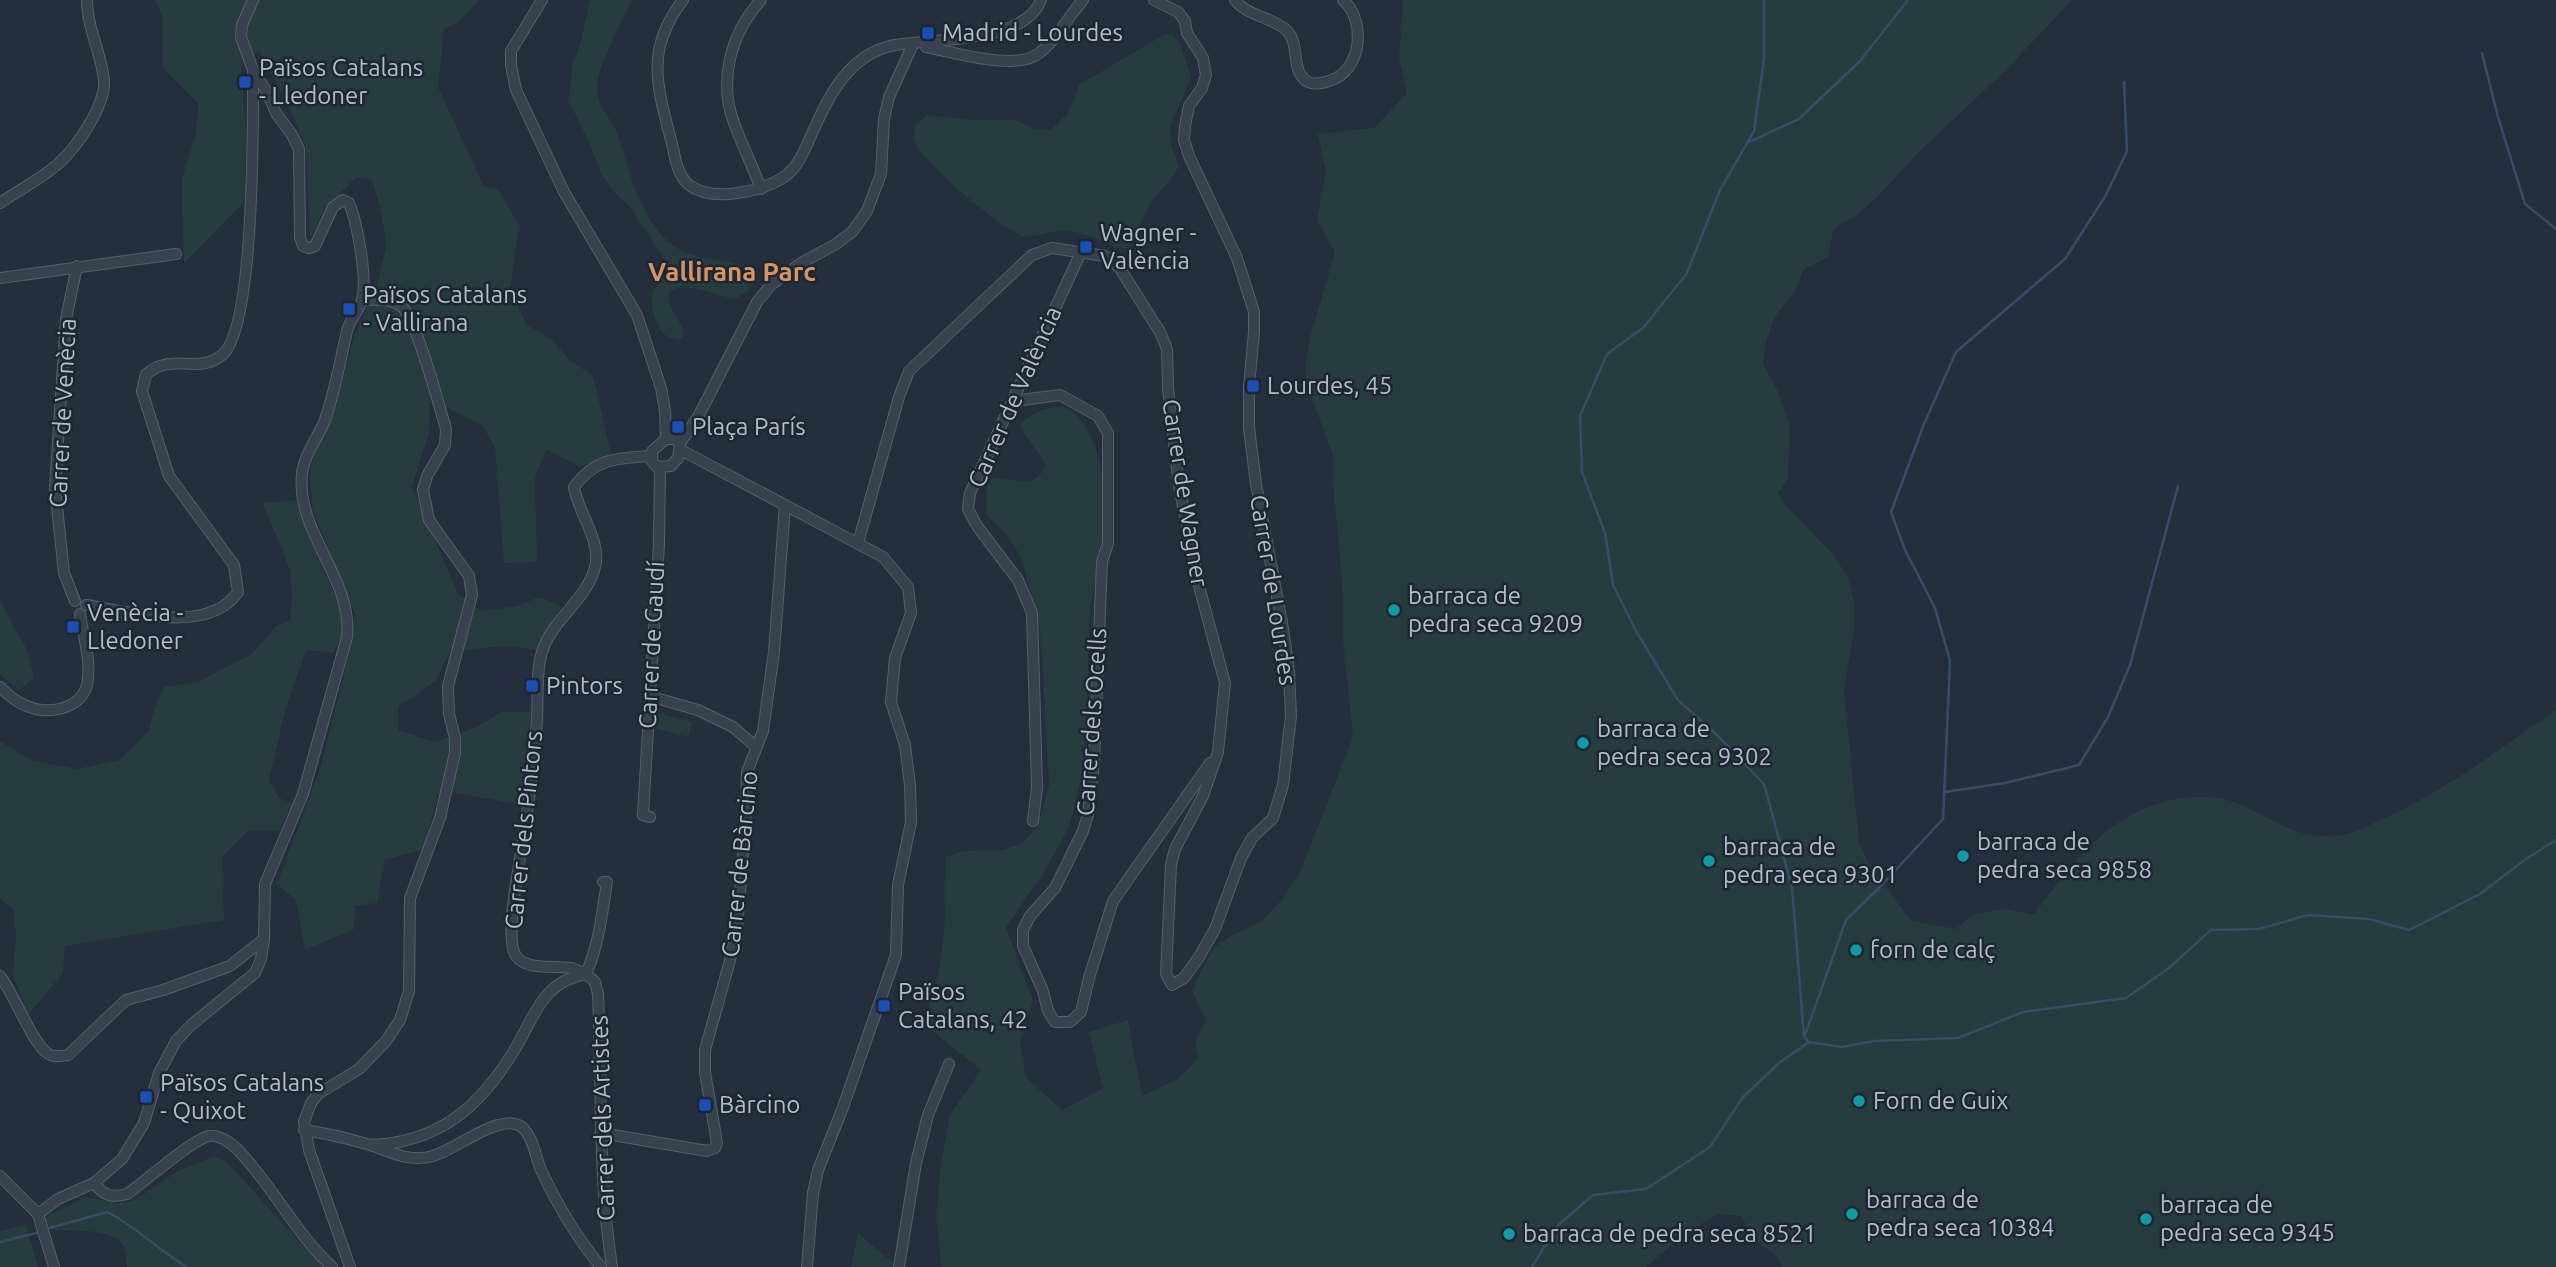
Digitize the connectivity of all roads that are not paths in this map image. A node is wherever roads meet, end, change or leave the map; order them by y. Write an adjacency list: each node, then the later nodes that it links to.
1 (87, 0): 14 (street)
2 (253, 0): 12 (street)
3 (542, 0): 21 (street)
4 (683, 0): 13 (street)
5 (761, 0): 13 (street)
6 (1041, 0): 11 (street)
7 (1083, 0): 11 (street)
8 (1154, 0): 31 (street, Carrer de Lourdes)
9 (1234, 0): 10 (street)
10 (1343, 0)
11 (913, 44): 13 (street); 22 (street)
12 (253, 70): 19 (street); 27 (street)
13 (761, 190)
14 (0, 203)
15 (1082, 252): 20 (street, Carrer de València); 26 (street, Carrer de Wagner); 31 (street, Carrer de Wagner)
16 (176, 254): 17 (street)
17 (77, 266): 18 (street); 27 (street, Carrer de Venècia)
18 (0, 278)
19 (362, 300): 35 (street); 39 (street)
20 (1013, 401): 31 (street, Carrer dels Ocells); 33 (street, Carrer de València)
21 (666, 439): 22 (street); 23 (street)
22 (680, 447): 24 (street); 25 (street)
23 (651, 456): 24 (street); 36 (street, Carrer dels Pintors)
24 (660, 467): 29 (street, Carrer de Gaudí)
25 (785, 505): 26 (street); 30 (street, Carrer de Bàrcino)
26 (858, 543): 50 (street)
27 (81, 607): 28 (street, Carrer de Venècia)
28 (0, 687)
29 (649, 696): 30 (street); 32 (street, Carrer de Gaudí)
30 (756, 747): 40 (street, Carrer de Bàrcino)
31 (1218, 752)
32 (650, 817)
33 (1033, 821)
34 (603, 882): 36 (street)
35 (264, 939): 37 (street); 43 (street)
36 (586, 974): 40 (street, Carrer dels Artistes); 41 (street)
37 (0, 976)
38 (949, 1064): 51 (street)
39 (304, 1130): 41 (street); 47 (street)
40 (601, 1133): 49 (street, Carrer dels Artistes)
41 (369, 1145): 48 (street)
42 (0, 1177): 44 (street)
43 (94, 1183): 44 (street); 46 (street)
44 (42, 1225): 45 (street)
45 (54, 1267)
46 (332, 1267)
47 (350, 1267)
48 (601, 1267)
49 (612, 1267)
50 (807, 1267)
51 (899, 1267)

